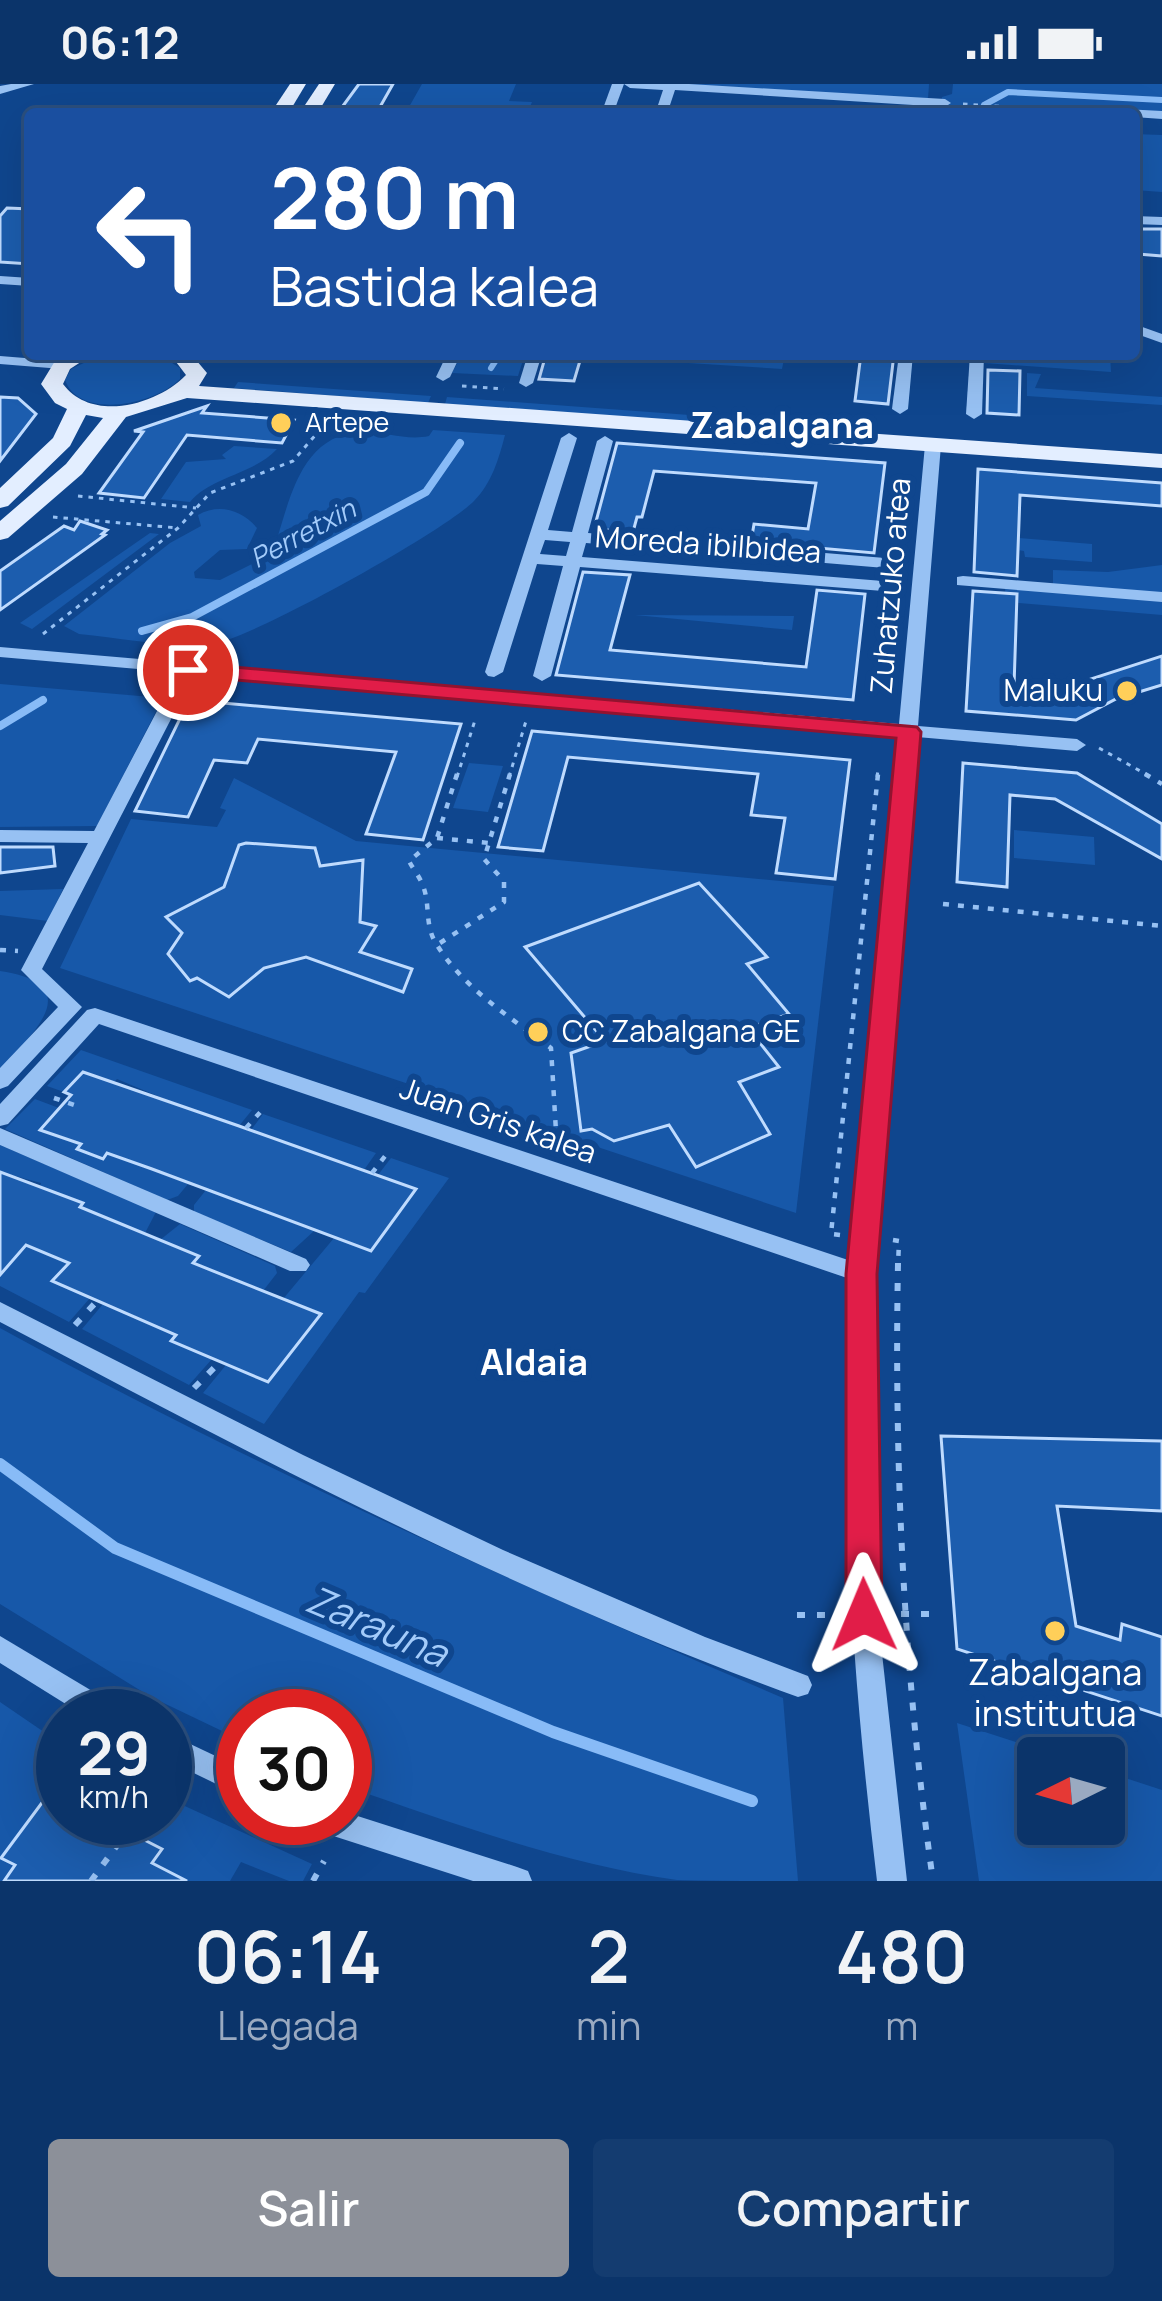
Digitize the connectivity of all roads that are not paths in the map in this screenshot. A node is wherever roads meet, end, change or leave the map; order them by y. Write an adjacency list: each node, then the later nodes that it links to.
1 (28, 84): 5 (street)
2 (630, 84): 4 (street)
3 (938, 84): 6 (street)
4 (670, 86): 6 (street)
5 (0, 90)
6 (938, 106)
7 (71, 360): 16 (main road)
8 (182, 360): 13 (main road)
9 (452, 360): 14 (street)
10 (532, 360): 15 (street)
11 (905, 360): 17 (street)
12 (977, 360): 19 (street)
13 (190, 382): 14 (main road); 18 (main road); 22 (main road)
14 (443, 385): 23 (main road)
15 (521, 386)
16 (80, 407): 18 (main road); 25 (main road)
17 (900, 409)
18 (120, 411): 26 (main road)
19 (974, 414)
20 (569, 438): 27 (street)
21 (605, 440): 28 (street)
22 (933, 445): 24 (main road); 39 (street, Zuhatzuko atea)
23 (1162, 445)
24 (1162, 461)
25 (0, 501)
26 (0, 533)
27 (537, 534): 28 (street, Moreda ibilbidea); 29 (street)
28 (579, 538): 30 (street); 31 (street, Moreda ibilbidea)
29 (530, 558): 30 (street, Moreda ibilbidea); 36 (street)
30 (572, 561): 33 (street, Moreda ibilbidea); 37 (street)
31 (885, 563)
32 (963, 581): 34 (street)
33 (883, 586)
34 (1162, 597)
35 (0, 652): 39 (street)
36 (494, 672)
37 (542, 676)
38 (176, 692): 42 (street)
39 (909, 732): 40 (street); 47 (street, Zuhatzuko atea)
40 (1077, 745)
41 (0, 836): 42 (street)
42 (101, 837): 43 (street)
43 (0, 1081)
44 (0, 1118): 47 (street, Juan Gris kalea)
45 (0, 1136): 46 (street)
46 (298, 1265)
47 (862, 1274): 54 (street, Zuhatzuko atea)
48 (0, 1311): 50 (street)
49 (0, 1648): 51 (street)
50 (799, 1685)
51 (66, 1689)
52 (372, 1834): 53 (street)
53 (518, 1881)
54 (892, 1881)

